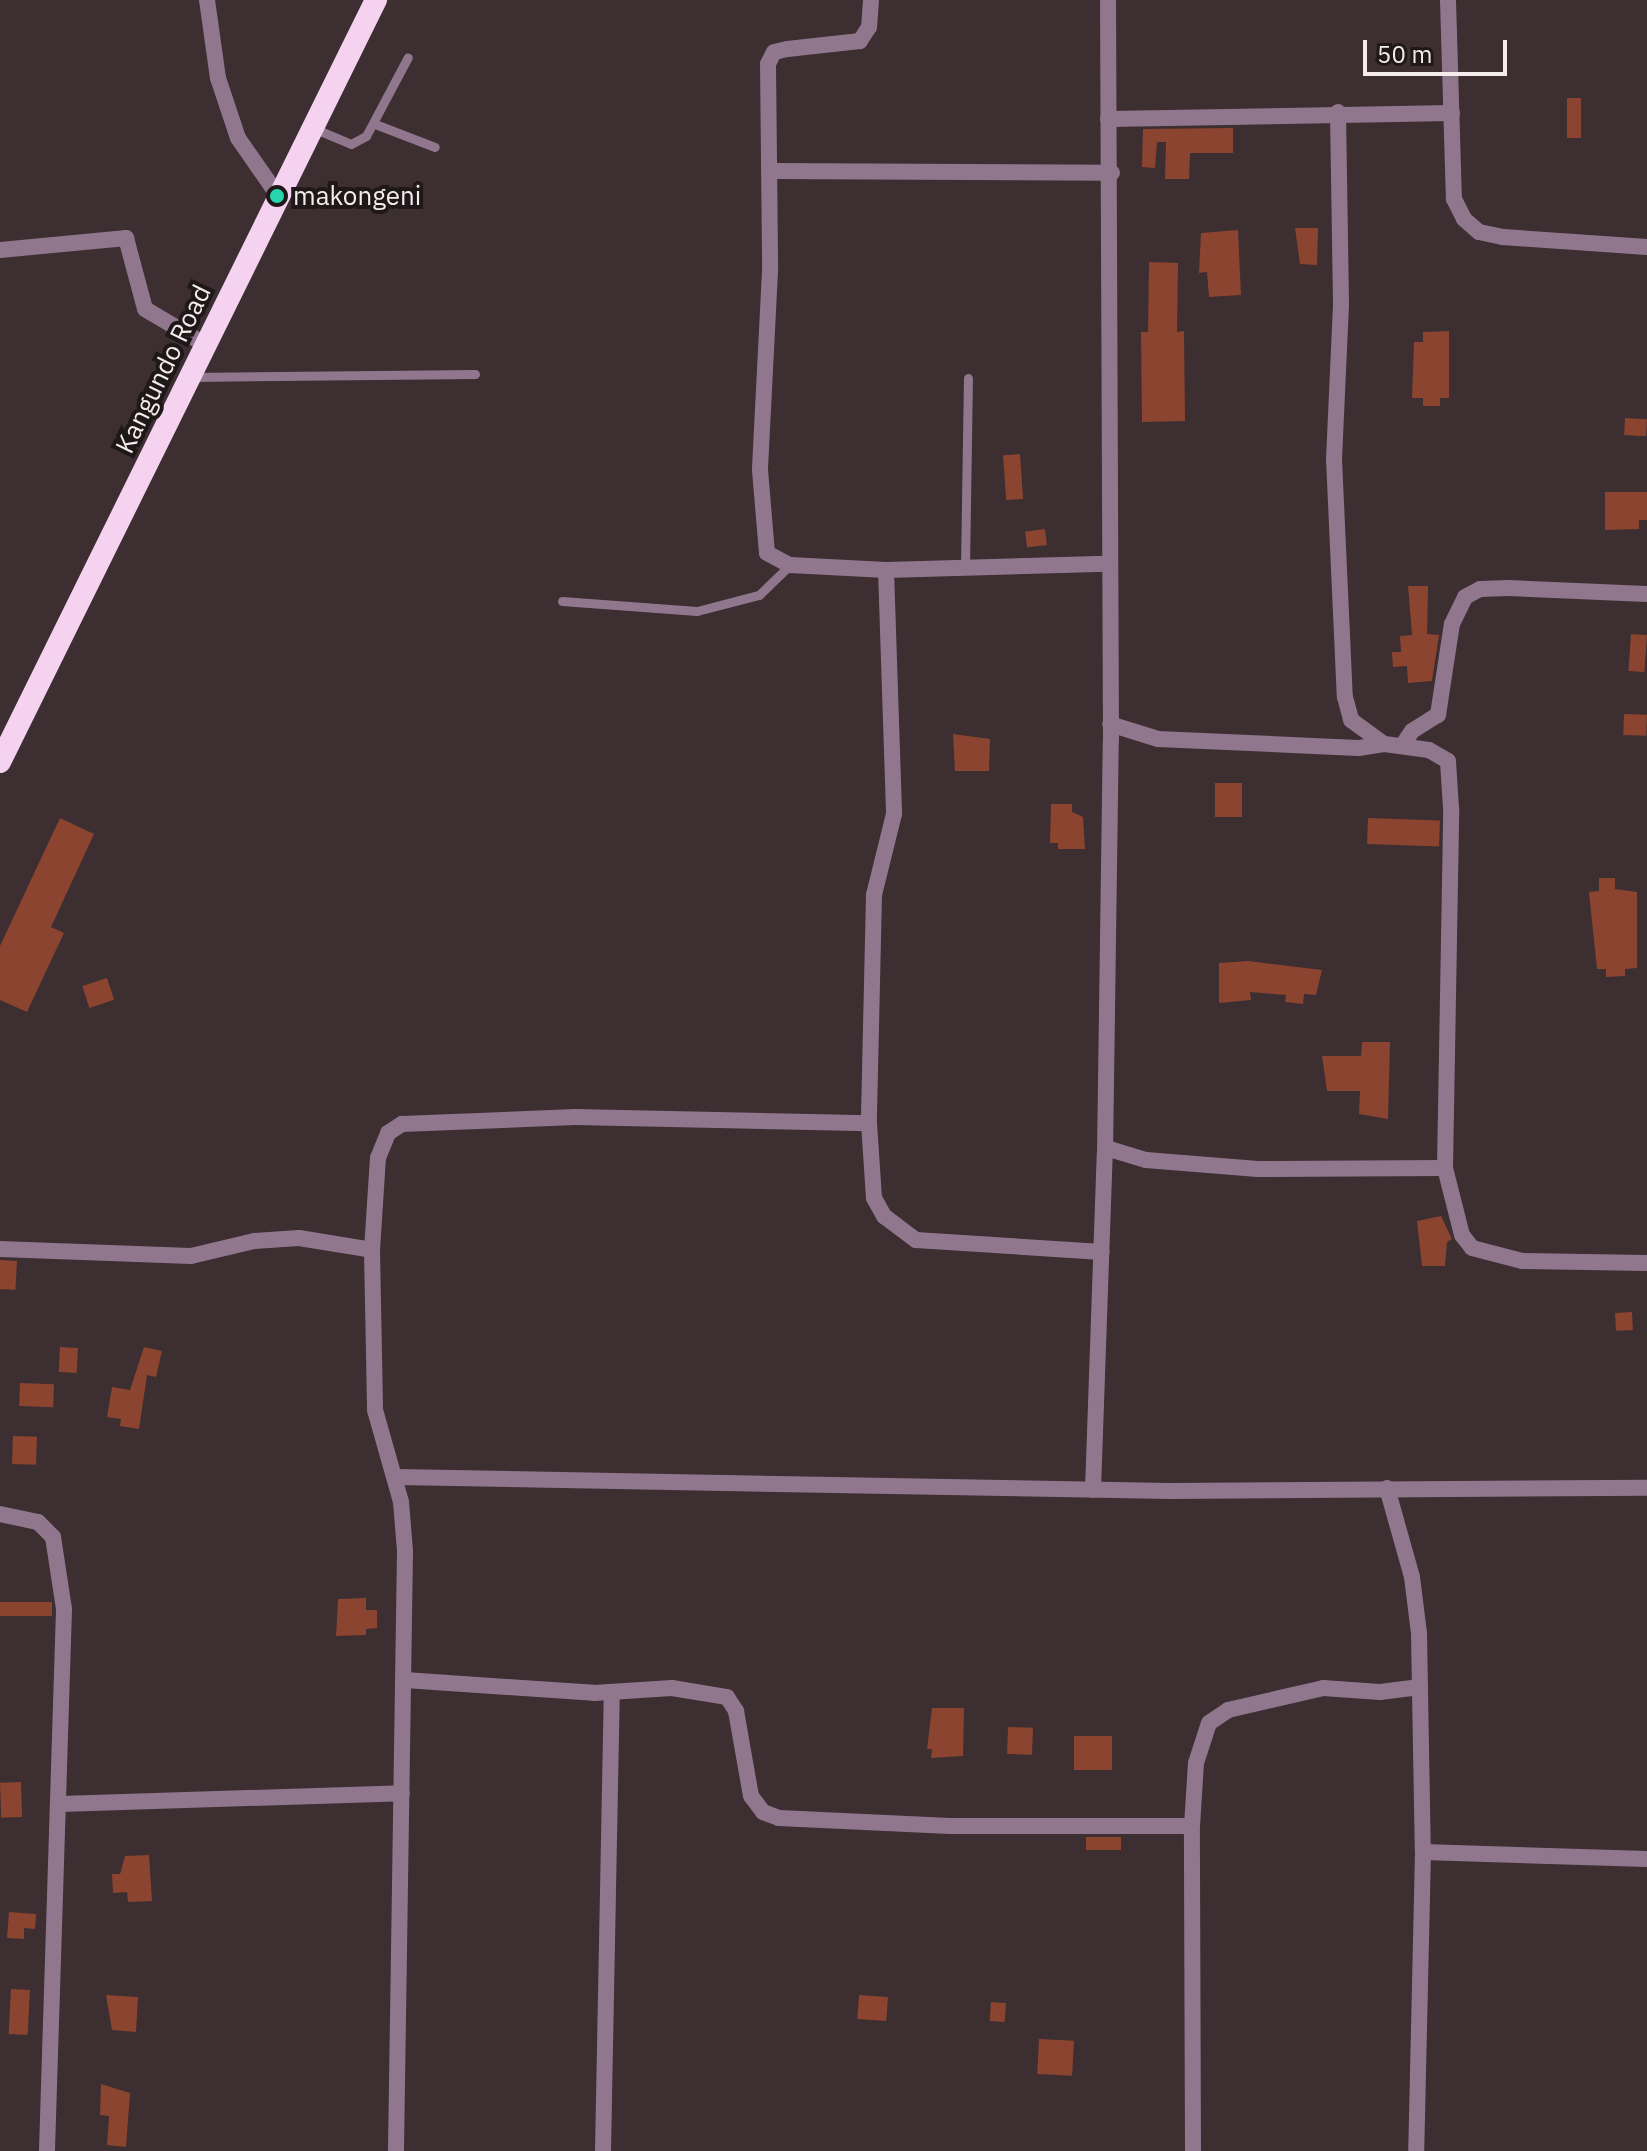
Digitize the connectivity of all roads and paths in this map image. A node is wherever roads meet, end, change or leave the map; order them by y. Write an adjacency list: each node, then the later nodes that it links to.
1 (207, 0): 15 (street)
2 (376, 0): 11 (highway, Kangundo Road)
3 (871, 0): 13 (street)
4 (1108, 0): 9 (street)
5 (1448, 0): 8 (street)
6 (408, 57): 10 (lane)
7 (1338, 112): 8 (street); 9 (street); 29 (street)
8 (1452, 113): 16 (street)
9 (1108, 119): 14 (street)
10 (375, 124): 11 (lane); 12 (lane)
11 (313, 128): 15 (highway, Kangundo Road)
12 (435, 147)
13 (770, 171): 14 (street); 23 (street)
14 (1112, 173): 22 (street)
15 (279, 197): 18 (highway, Kangundo Road)
16 (1647, 247)
17 (0, 250): 18 (street)
18 (206, 345): 20 (highway, Kangundo Road)
19 (475, 374): 20 (lane)
20 (190, 377): 31 (highway, Kangundo Road)
21 (968, 378): 24 (lane)
22 (1107, 564): 24 (street); 28 (street)
23 (790, 565): 25 (street); 27 (lane)
24 (965, 567): 25 (street)
25 (886, 570): 32 (street)
26 (1647, 594): 30 (street)
27 (562, 601)
28 (1110, 724): 29 (street); 33 (street)
29 (1384, 744): 30 (street)
30 (1402, 746): 34 (street)
31 (0, 762)
32 (869, 1123): 36 (street); 37 (street)
33 (1106, 1148): 34 (street); 37 (street)
34 (1445, 1168): 38 (street)
35 (0, 1249): 36 (street)
36 (372, 1250): 39 (street)
37 (1102, 1252): 42 (street)
38 (1647, 1263)
39 (396, 1477): 42 (street); 44 (street)
40 (1387, 1488): 41 (street); 42 (street); 45 (street)
41 (1647, 1488)
42 (1093, 1490)
43 (0, 1514): 48 (street)
44 (405, 1680): 46 (street); 47 (street)
45 (1420, 1687): 49 (street); 50 (street)
46 (612, 1693): 49 (street); 54 (street)
47 (402, 1793): 48 (street); 53 (street)
48 (60, 1804): 52 (street)
49 (1192, 1826): 55 (street)
50 (1423, 1852): 51 (street); 56 (street)
51 (1647, 1859)
52 (47, 2151)
53 (396, 2151)
54 (603, 2151)
55 (1193, 2151)
56 (1416, 2151)

